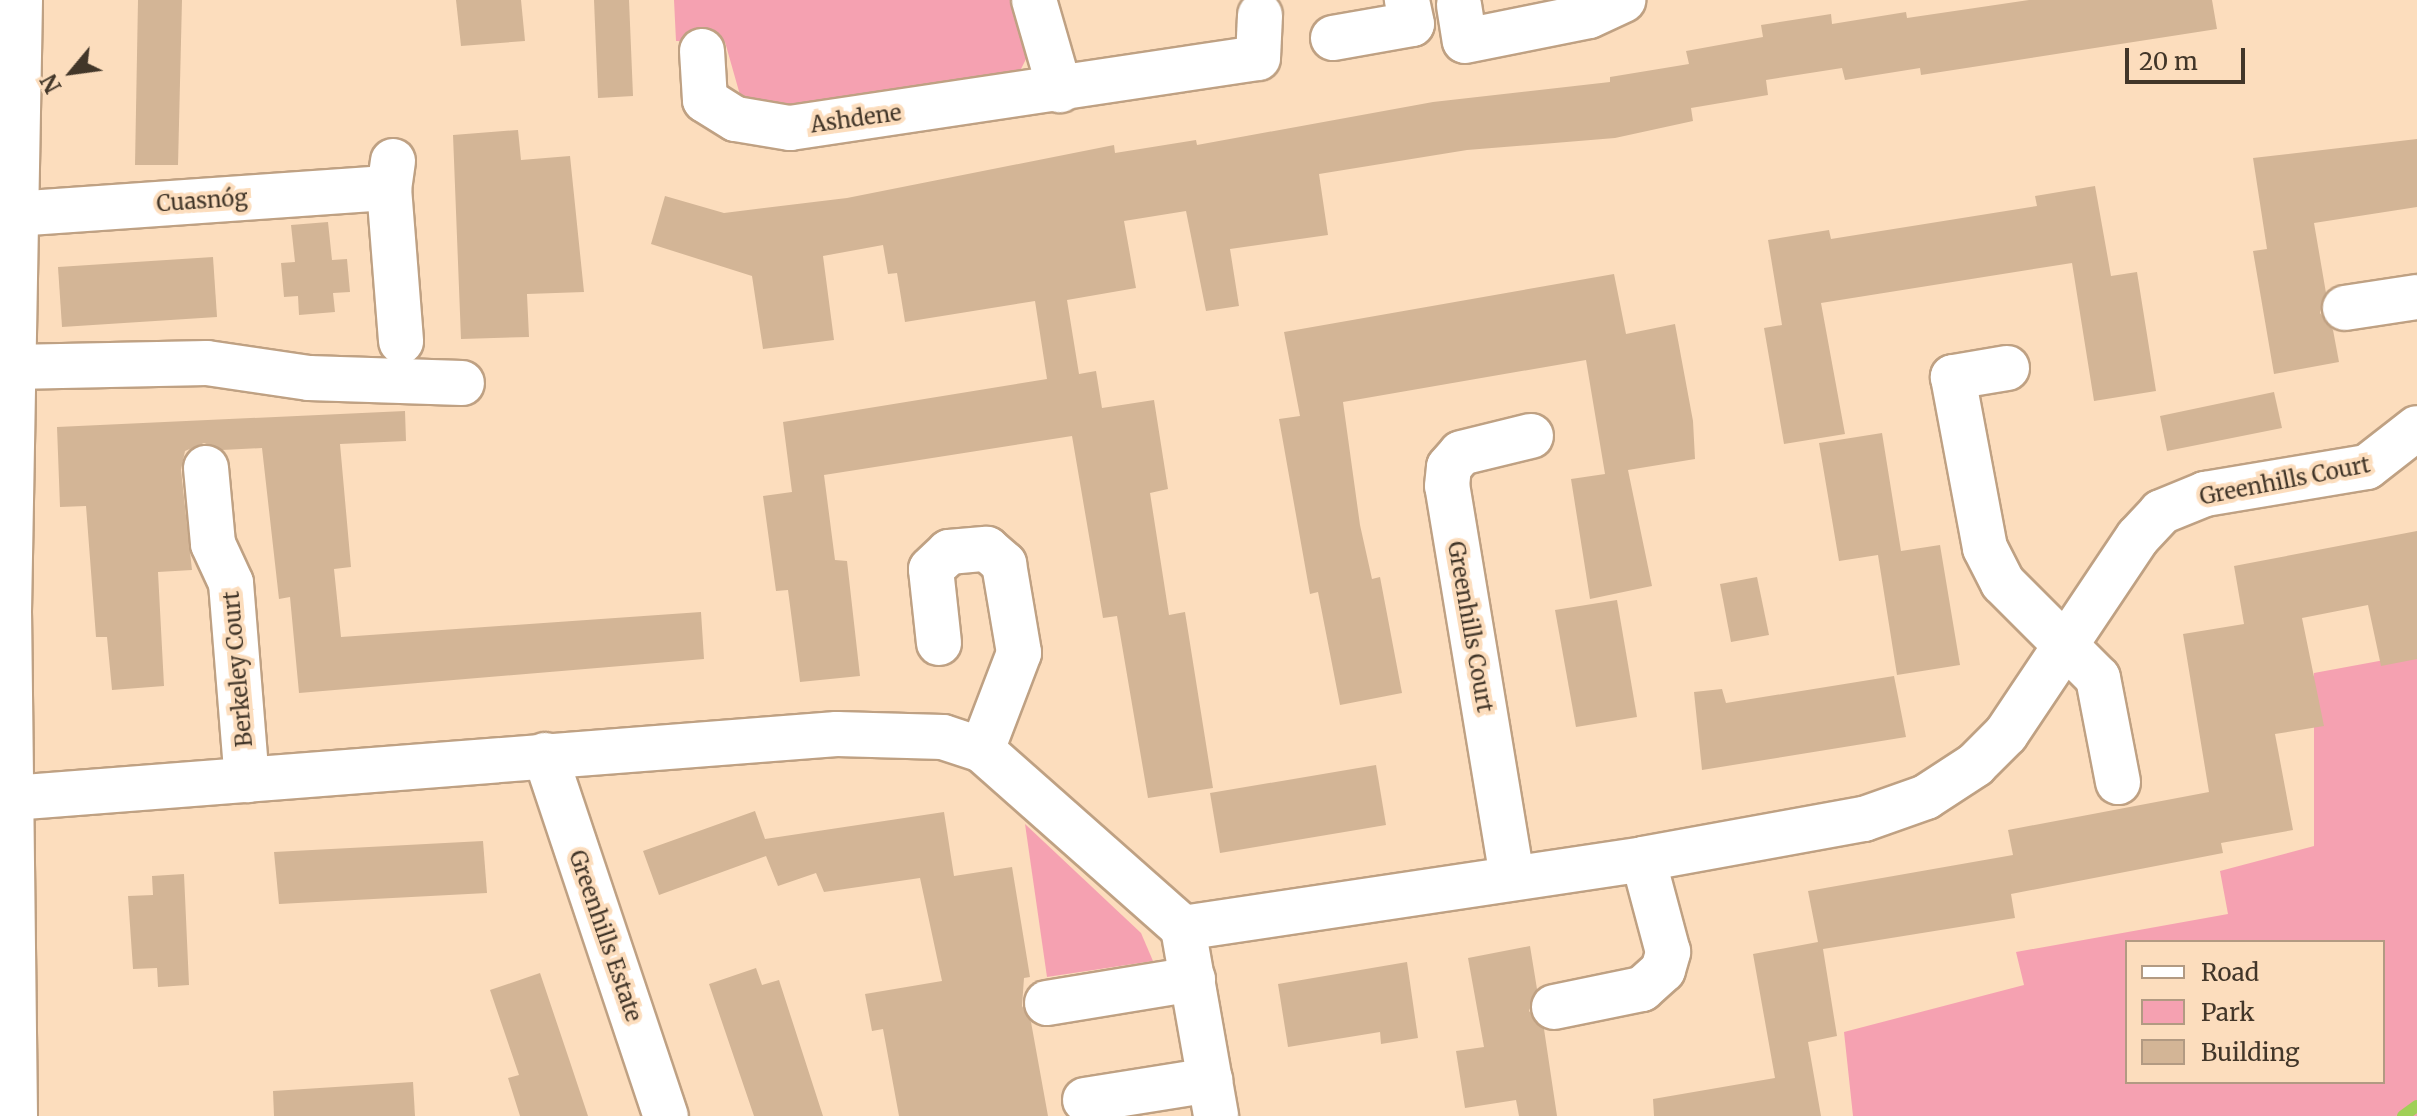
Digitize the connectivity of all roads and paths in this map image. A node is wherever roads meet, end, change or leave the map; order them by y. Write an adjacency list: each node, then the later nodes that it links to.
1 (20, 0): 9 (street)
2 (1034, 0): 10 (street)
3 (1407, 0): 7 (street)
4 (1623, 0): 5 (street)
5 (1459, 5)
6 (1260, 15): 10 (street, Ashdene)
7 (1333, 38)
8 (702, 51): 10 (street, Ashdene)
9 (9, 54): 11 (street)
10 (1060, 90)
11 (14, 214): 14 (street, Cuasnóg); 15 (street)
12 (2417, 297): 13 (street)
13 (2345, 308)
14 (401, 342)
15 (13, 367): 17 (street); 27 (street)
16 (2007, 368): 22 (street)
17 (462, 383)
18 (2417, 428): 22 (street, Greenhills Court)
19 (1531, 436): 29 (street, Greenhills Court)
20 (206, 468): 25 (street, Berkeley Court)
21 (939, 643): 23 (street)
22 (2067, 645): 26 (street); 28 (street, Greenhills Court)
23 (982, 750): 24 (street); 30 (street)
24 (545, 755): 25 (street); 38 (street, Greenhills Estate)
25 (247, 780): 27 (street)
26 (2118, 782)
27 (12, 798): 34 (street)
28 (1643, 859): 29 (street, Greenhills Court); 33 (street)
29 (1512, 877): 30 (street, Greenhills Court)
30 (1183, 928): 31 (street)
31 (1193, 979): 32 (street); 35 (street)
32 (1047, 1003)
33 (1554, 1007)
34 (6, 1028): 37 (street)
35 (1213, 1098): 36 (street)
36 (1085, 1100)
37 (15, 1116)
38 (666, 1116)

